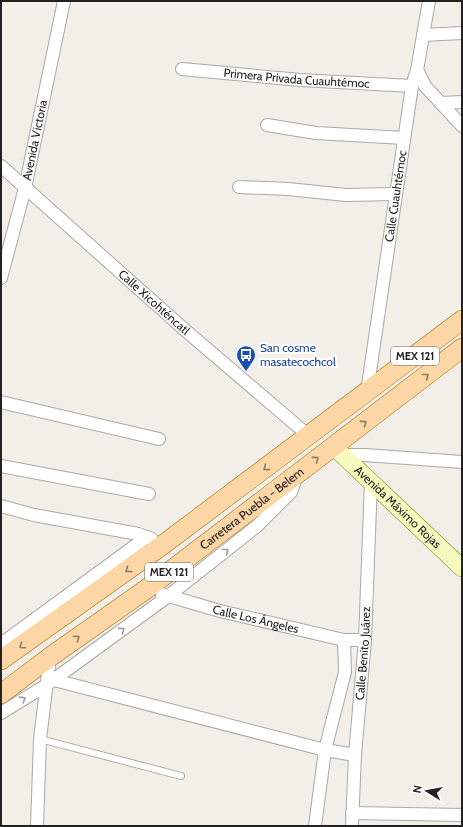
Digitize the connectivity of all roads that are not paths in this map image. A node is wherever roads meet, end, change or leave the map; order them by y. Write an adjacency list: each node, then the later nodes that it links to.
1 (64, 1): 15 (street, Avenida Victoria)
2 (429, 1): 4 (street, Calle Cuauhtémoc)
3 (462, 32): 4 (street)
4 (423, 35): 6 (street, Calle Cuauhtémoc)
5 (182, 69): 7 (street, Primera Privada Cuauhtémoc)
6 (417, 70): 7 (street, Calle Cuauhtémoc); 9 (street)
7 (412, 86): 12 (street, Calle Cuauhtémoc)
8 (462, 102): 9 (street)
9 (441, 103): 11 (street)
10 (267, 125): 12 (street)
11 (462, 126)
12 (404, 138): 16 (street, Calle Cuauhtémoc)
13 (1, 166): 15 (street, Calle Xicohténcatl)
14 (239, 187): 16 (street)
15 (25, 188): 17 (street, Avenida Victoria); 23 (street, Calle Xicohténcatl)
16 (395, 194): 21 (street, Calle Cuauhtémoc)
17 (3, 257): 18 (street, Avenida Victoria)
18 (1, 278)
19 (462, 320): 21 (main road, Carretera Puebla - Belem / MEX 121)
20 (462, 348): 25 (main road, Carretera Puebla - Belem / MEX 121, one-way to 20)
21 (367, 392): 23 (main road, Carretera Puebla - Belem / MEX 121)
22 (1, 402): 24 (street)
23 (309, 436): 32 (main road, Carretera Puebla - Belem / MEX 121, one-way to 32)
24 (159, 439)
25 (338, 451): 26 (street); 28 (main road, Carretera Puebla - Belem / MEX 121, one-way to 25); 29 (main road, Avenida Máximo Rojas)
26 (462, 462)
27 (1, 466): 30 (street)
28 (297, 474): 34 (main road, Carretera Puebla - Belem / MEX 121); 35 (street, one-way to 28)
29 (371, 482): 33 (main road, Avenida Máximo Rojas); 38 (street, Calle Benito Juárez)
30 (149, 494)
31 (1, 506): 32 (street)
32 (156, 541): 36 (main road, Carretera Puebla - Belem / MEX 121, one-way to 36); 39 (street)
33 (462, 568)
34 (148, 588): 35 (street, Calle Los Ángeles); 40 (main road, Carretera Puebla - Belem / MEX 121, one-way to 34)
35 (168, 597): 37 (street, Calle Los Ángeles); 42 (street, one-way to 35)
36 (38, 634): 40 (main road); 41 (main road, Carretera Puebla - Belem / MEX 121, one-way to 41)
37 (344, 640): 38 (street, Calle Los Ángeles); 46 (street)
38 (365, 640): 47 (street, Calle Benito Juárez)
39 (1, 644)
40 (50, 657): 42 (street); 43 (main road, Carretera Puebla - Belem / MEX 121)
41 (1, 660)
42 (50, 683): 44 (street, one-way to 42); 45 (street); 46 (street)
43 (1, 694)
44 (1, 713)
45 (40, 739): 48 (lane); 51 (street)
46 (325, 750): 47 (street); 52 (street)
47 (355, 755): 49 (street, Calle Benito Juárez)
48 (182, 776)
49 (352, 813): 50 (street); 53 (street, Calle Benito Juárez)
50 (462, 815)
51 (37, 826)
52 (315, 826)
53 (352, 826)

